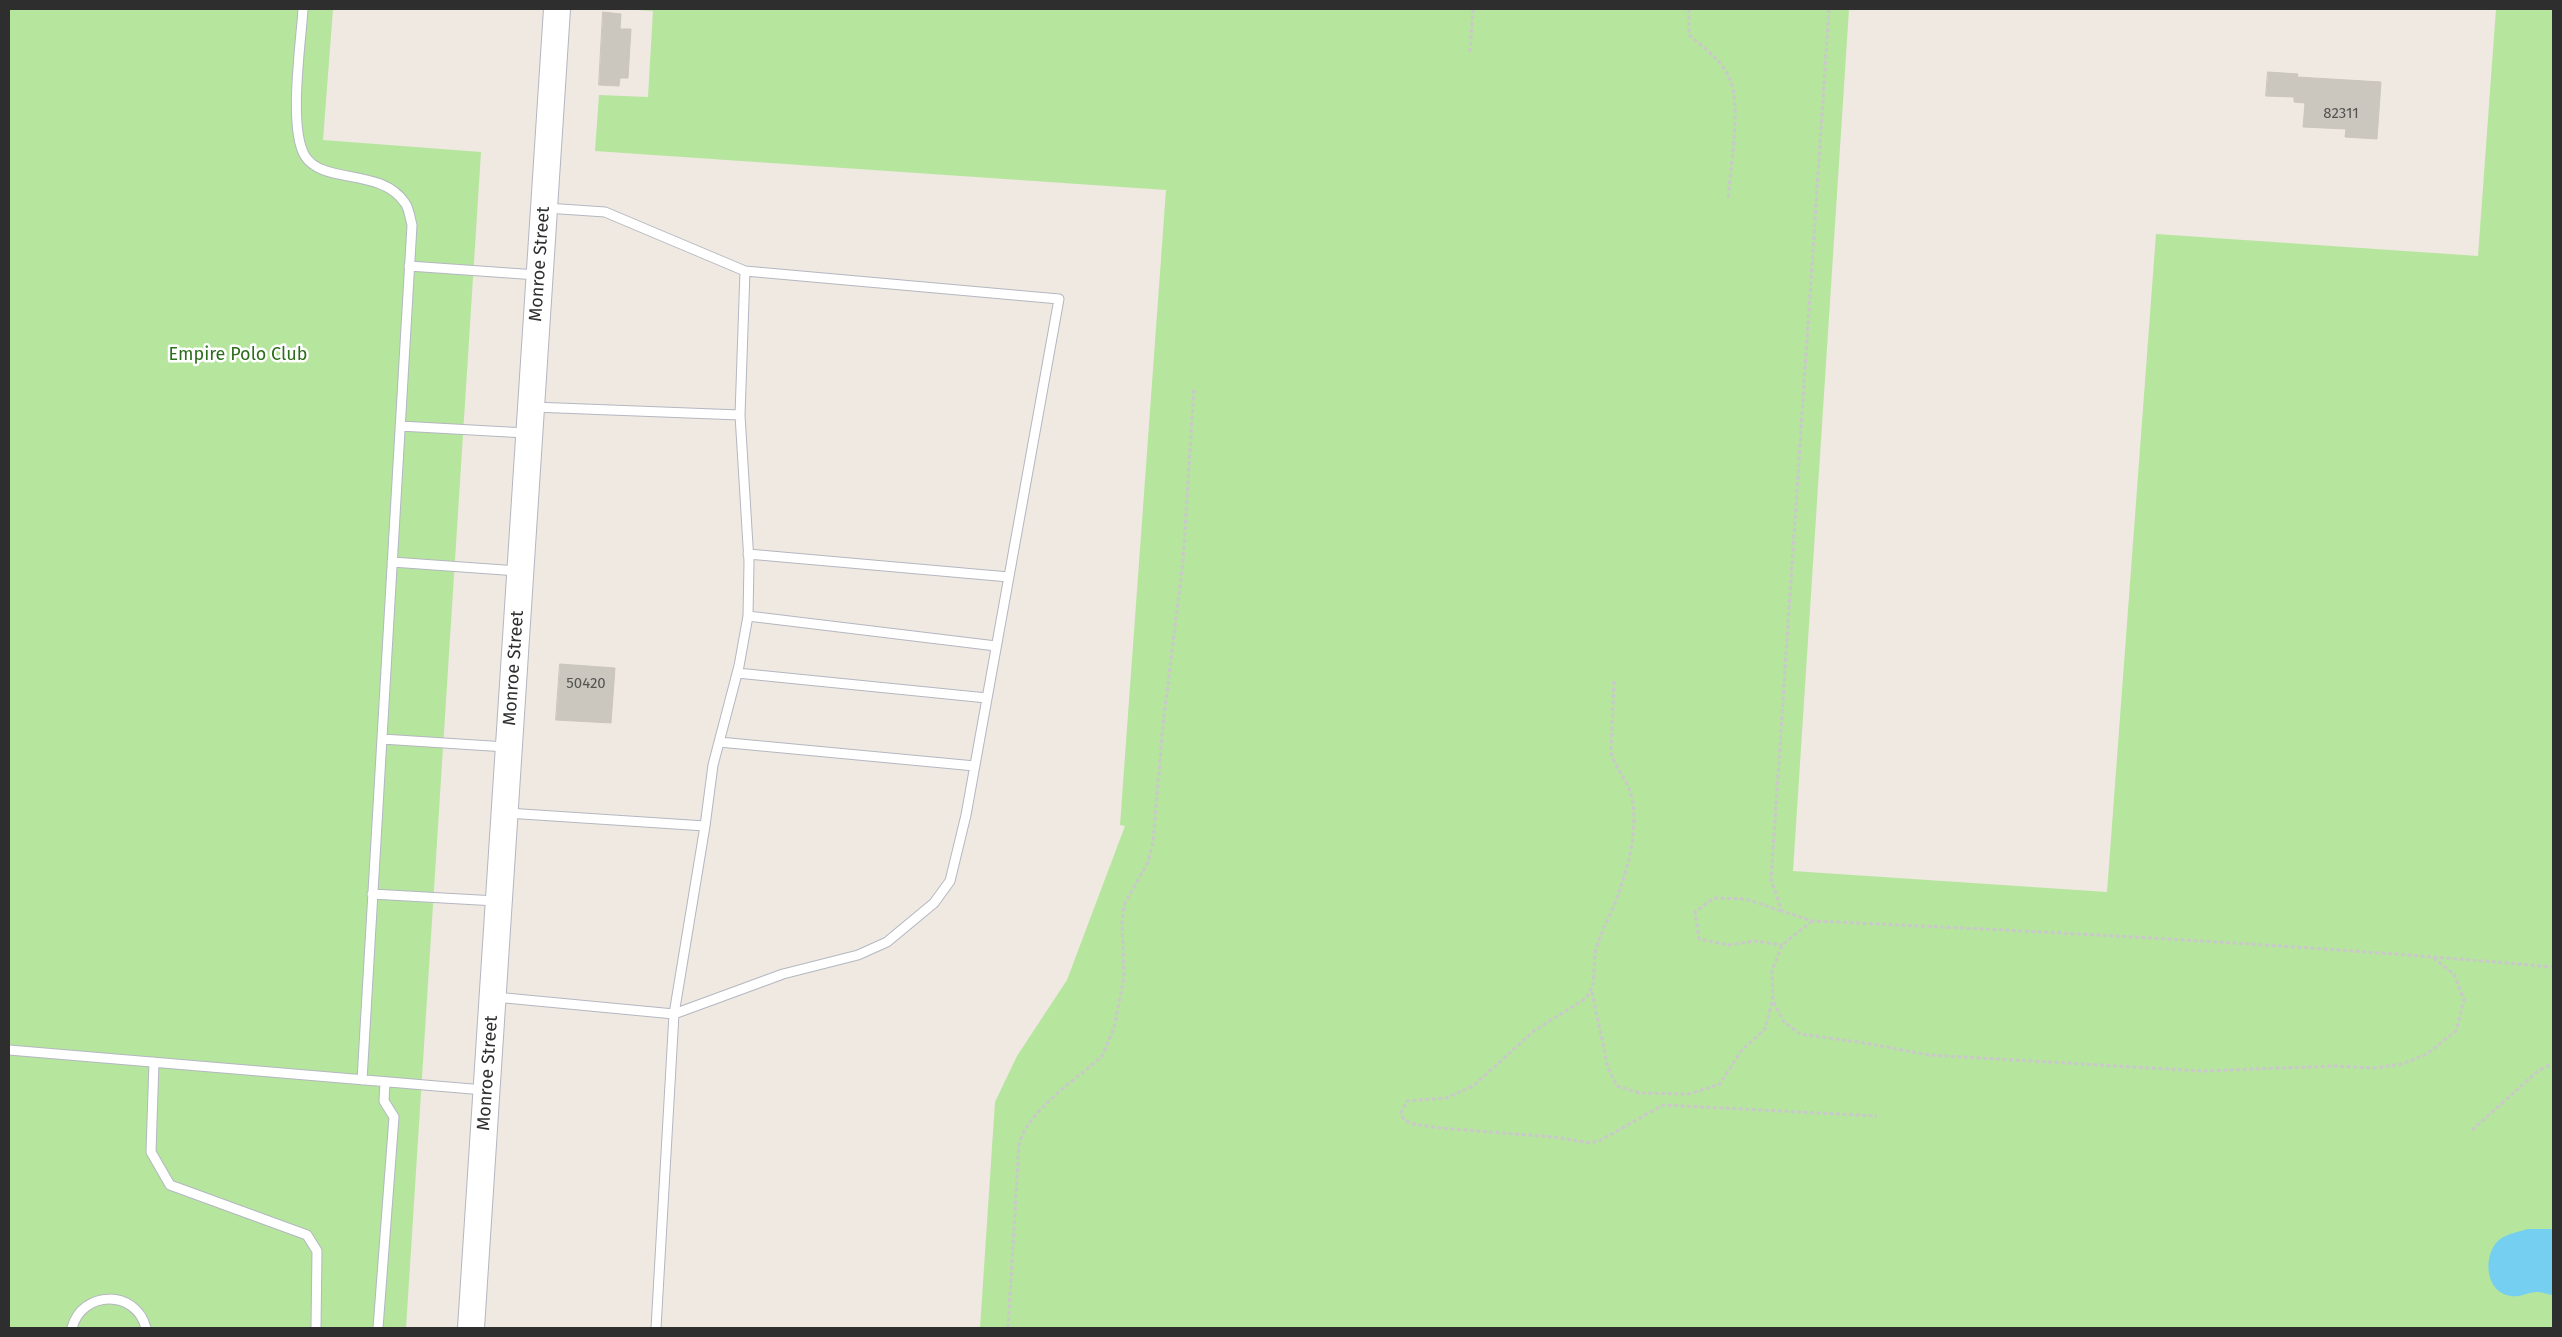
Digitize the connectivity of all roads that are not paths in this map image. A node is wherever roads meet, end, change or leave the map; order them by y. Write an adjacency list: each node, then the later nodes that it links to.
1 (304, 9): 4 (lane)
2 (557, 9): 3 (main road, Monroe Street)
3 (544, 207): 5 (lane); 6 (main road, Monroe Street)
4 (409, 266): 6 (lane); 9 (lane)
5 (744, 271): 8 (lane); 14 (lane)
6 (540, 276): 7 (main road, Monroe Street)
7 (531, 407): 8 (lane); 10 (main road, Monroe Street)
8 (740, 414): 11 (lane)
9 (400, 426): 10 (lane); 12 (lane)
10 (529, 433): 13 (main road, Monroe Street)
11 (748, 554): 14 (lane); 15 (lane)
12 (392, 562): 13 (lane); 19 (lane)
13 (520, 571): 21 (main road, Monroe Street)
14 (1009, 577): 16 (lane)
15 (748, 616): 16 (lane); 17 (lane)
16 (996, 646): 18 (lane)
17 (737, 673): 18 (lane); 20 (lane)
18 (987, 698): 22 (lane)
19 (382, 739): 21 (lane); 25 (lane)
20 (719, 742): 22 (lane); 24 (lane)
21 (509, 747): 23 (main road, Monroe Street)
22 (975, 766): 28 (lane)
23 (505, 812): 24 (lane); 26 (main road, Monroe Street)
24 (705, 826): 28 (lane)
25 (372, 894): 26 (lane); 31 (lane)
26 (499, 901): 27 (main road, Monroe Street)
27 (493, 997): 28 (lane); 33 (main road, Monroe Street)
28 (674, 1014): 39 (lane)
29 (9, 1050): 30 (lane)
30 (154, 1062): 31 (lane); 36 (lane)
31 (362, 1080): 32 (lane)
32 (385, 1082): 33 (lane); 37 (lane)
33 (487, 1090): 38 (main road, Monroe Street)
34 (72, 1328): 35 (lane)
35 (146, 1328)
36 (316, 1328)
37 (378, 1328)
38 (471, 1328)
39 (656, 1328)

